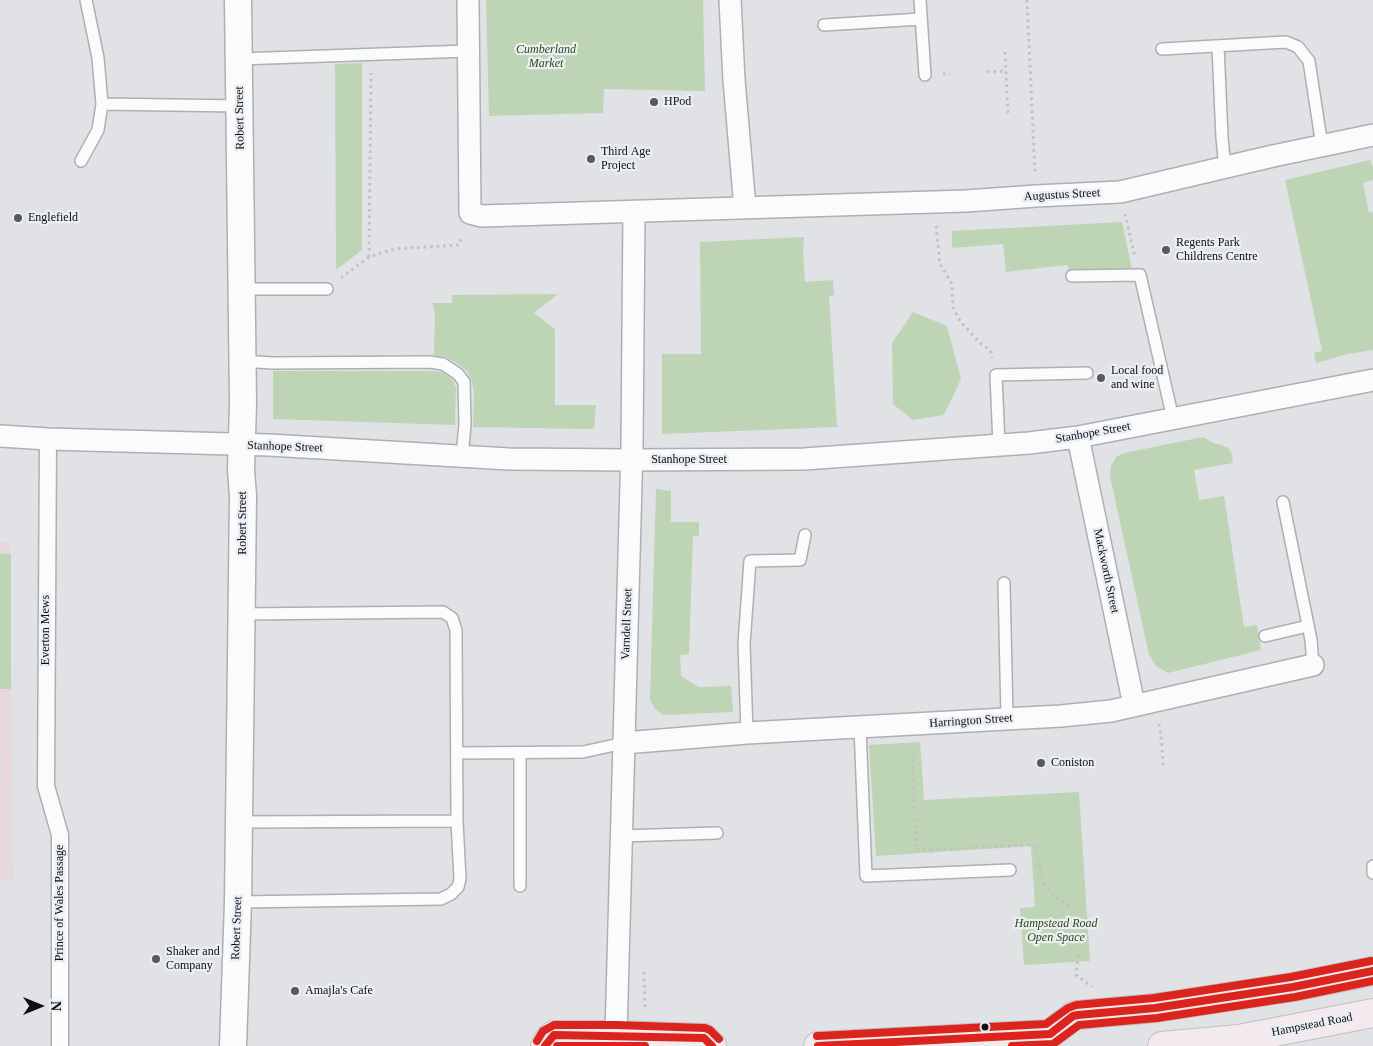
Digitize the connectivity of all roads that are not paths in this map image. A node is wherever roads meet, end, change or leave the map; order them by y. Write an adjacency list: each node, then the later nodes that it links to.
1 (86, 0): 13 (lane)
2 (238, 0): 11 (street, Robert Street)
3 (468, 0): 10 (street)
4 (730, 0): 19 (street)
5 (920, 0): 6 (lane)
6 (921, 18): 7 (lane); 12 (lane)
7 (824, 25)
8 (1218, 46): 9 (lane); 16 (lane); 18 (lane)
9 (1162, 49)
10 (468, 51): 11 (lane); 20 (street)
11 (239, 59): 14 (street, Robert Street)
12 (925, 75)
13 (102, 104): 14 (lane); 17 (lane)
14 (240, 106): 22 (street, Robert Street)
15 (1373, 136): 16 (street, Augustus Street)
16 (1322, 146): 18 (street, Augustus Street)
17 (81, 162)
18 (1225, 167): 19 (street, Augustus Street)
19 (744, 208): 20 (street)
20 (634, 212): 34 (street, Varndell Street)
21 (1072, 276): 27 (lane)
22 (241, 289): 23 (lane); 24 (street, Robert Street)
23 (327, 289)
24 (242, 361): 31 (street, Robert Street); 33 (lane)
25 (1087, 373): 32 (lane)
26 (1373, 380): 27 (street, Stanhope Street)
27 (1173, 419): 29 (street, Stanhope Street)
28 (0, 436): 30 (street, Stanhope Street)
29 (1078, 437): 32 (street, Stanhope Street); 42 (street, Mackworth Street)
30 (48, 439): 31 (street, Stanhope Street); 49 (street, Everton Mews)
31 (243, 445): 33 (street, Stanhope Street); 38 (street, Robert Street)
32 (999, 445): 34 (street, Stanhope Street)
33 (462, 456): 34 (street, Stanhope Street)
34 (631, 460): 46 (street, Varndell Street)
35 (1283, 502): 39 (lane)
36 (804, 535): 45 (lane)
37 (1004, 582): 43 (lane)
38 (242, 614): 47 (lane); 51 (street, Robert Street)
39 (1308, 626): 40 (lane); 41 (lane)
40 (1265, 636)
41 (1313, 665): 42 (street, Harrington Street)
42 (1134, 705): 43 (street, Harrington Street)
43 (1007, 718): 44 (street, Harrington Street)
44 (860, 727): 45 (street, Harrington Street); 55 (lane)
45 (747, 733): 46 (street, Harrington Street)
46 (624, 743): 48 (lane); 53 (street, Varndell Street)
47 (457, 752): 48 (lane); 50 (lane)
48 (520, 752): 57 (lane)
49 (55, 821): 64 (street, Prince of Wales Passage)
50 (457, 821): 51 (lane); 58 (lane)
51 (238, 822): 58 (street, Robert Street)
52 (717, 833): 53 (lane)
53 (621, 836): 61 (street, Varndell Street)
54 (1373, 866): 56 (lane)
55 (1010, 870)
56 (1373, 873)
57 (520, 886)
58 (238, 902): 65 (street, Robert Street)
59 (1373, 971): 62 (highway)
60 (1373, 1013): 63 (highway, Hampstead Road)
61 (616, 1035): 66 (highway); 67 (highway)
62 (1058, 1040): 68 (highway)
63 (1179, 1045)
64 (60, 1046)
65 (233, 1046)
66 (544, 1046)
67 (712, 1046)
68 (818, 1046)

